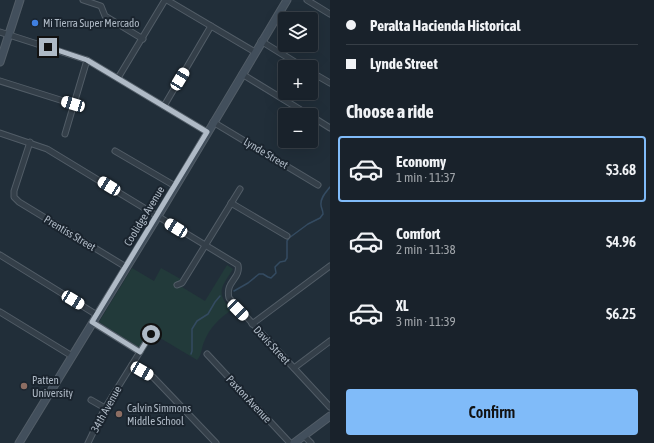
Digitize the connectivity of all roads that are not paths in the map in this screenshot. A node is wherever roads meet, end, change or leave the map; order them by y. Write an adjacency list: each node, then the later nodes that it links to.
1 (20, 0): 9 (street)
2 (83, 0): 10 (street)
3 (166, 0): 7 (street); 10 (street)
4 (287, 0): 11 (street, Coolidge Avenue)
5 (307, 0): 6 (street)
6 (330, 14)
7 (211, 26): 12 (street); 22 (street)
8 (0, 32): 9 (street)
9 (9, 35): 13 (street); 15 (street)
10 (143, 39): 18 (street)
11 (261, 42): 12 (street, Coolidge Avenue); 14 (street)
12 (255, 52): 16 (street, Coolidge Avenue)
13 (87, 60): 18 (street); 21 (street)
14 (291, 60)
15 (0, 62)
16 (242, 74): 23 (street); 25 (street, Coolidge Avenue)
17 (318, 76): 20 (street)
18 (118, 78): 22 (street)
19 (0, 81): 21 (street)
20 (330, 83)
21 (73, 104): 29 (street)
22 (164, 106): 27 (street)
23 (297, 108)
24 (318, 121): 26 (street)
25 (213, 122): 27 (street, Coolidge Avenue); 32 (street, Lynde Street)
26 (330, 128)
27 (207, 132): 33 (street, Coolidge Avenue)
28 (0, 133): 30 (street, Davis Street)
29 (65, 134)
30 (30, 142): 36 (street, Davis Street); 41 (street, Prentiss Street)
31 (115, 151): 33 (street)
32 (318, 184)
33 (175, 186): 36 (street, Coolidge Avenue)
34 (240, 189): 35 (street)
35 (232, 203): 37 (street); 38 (street)
36 (158, 216): 38 (street, Davis Street); 41 (street, Coolidge Avenue)
37 (287, 236)
38 (205, 245): 42 (street); 46 (street, Davis Street)
39 (0, 255): 44 (street)
40 (330, 266): 46 (street)
41 (126, 267): 44 (street, Coolidge Avenue)
42 (177, 285)
43 (0, 312): 51 (street)
44 (97, 315): 45 (street, Coolidge Avenue)
45 (92, 322): 49 (street); 51 (street, Coolidge Avenue)
46 (252, 324): 53 (street, Davis Street)
47 (151, 334): 49 (street, 34th Avenue)
48 (330, 341): 53 (street)
49 (140, 352): 52 (street, 34th Avenue)
50 (207, 354): 62 (street, Paxton Avenue)
51 (72, 356): 59 (street, Coolidge Avenue)
52 (132, 365): 56 (street, 34th Avenue); 61 (street)
53 (294, 368): 55 (street, Davis Street)
54 (91, 400): 56 (street)
55 (330, 406)
56 (105, 408): 60 (street, 34th Avenue)
57 (330, 416): 58 (street)
58 (304, 436): 63 (street); 64 (street)
59 (19, 443)
60 (88, 443)
61 (216, 443)
62 (290, 443)
63 (294, 443)
64 (311, 443)

